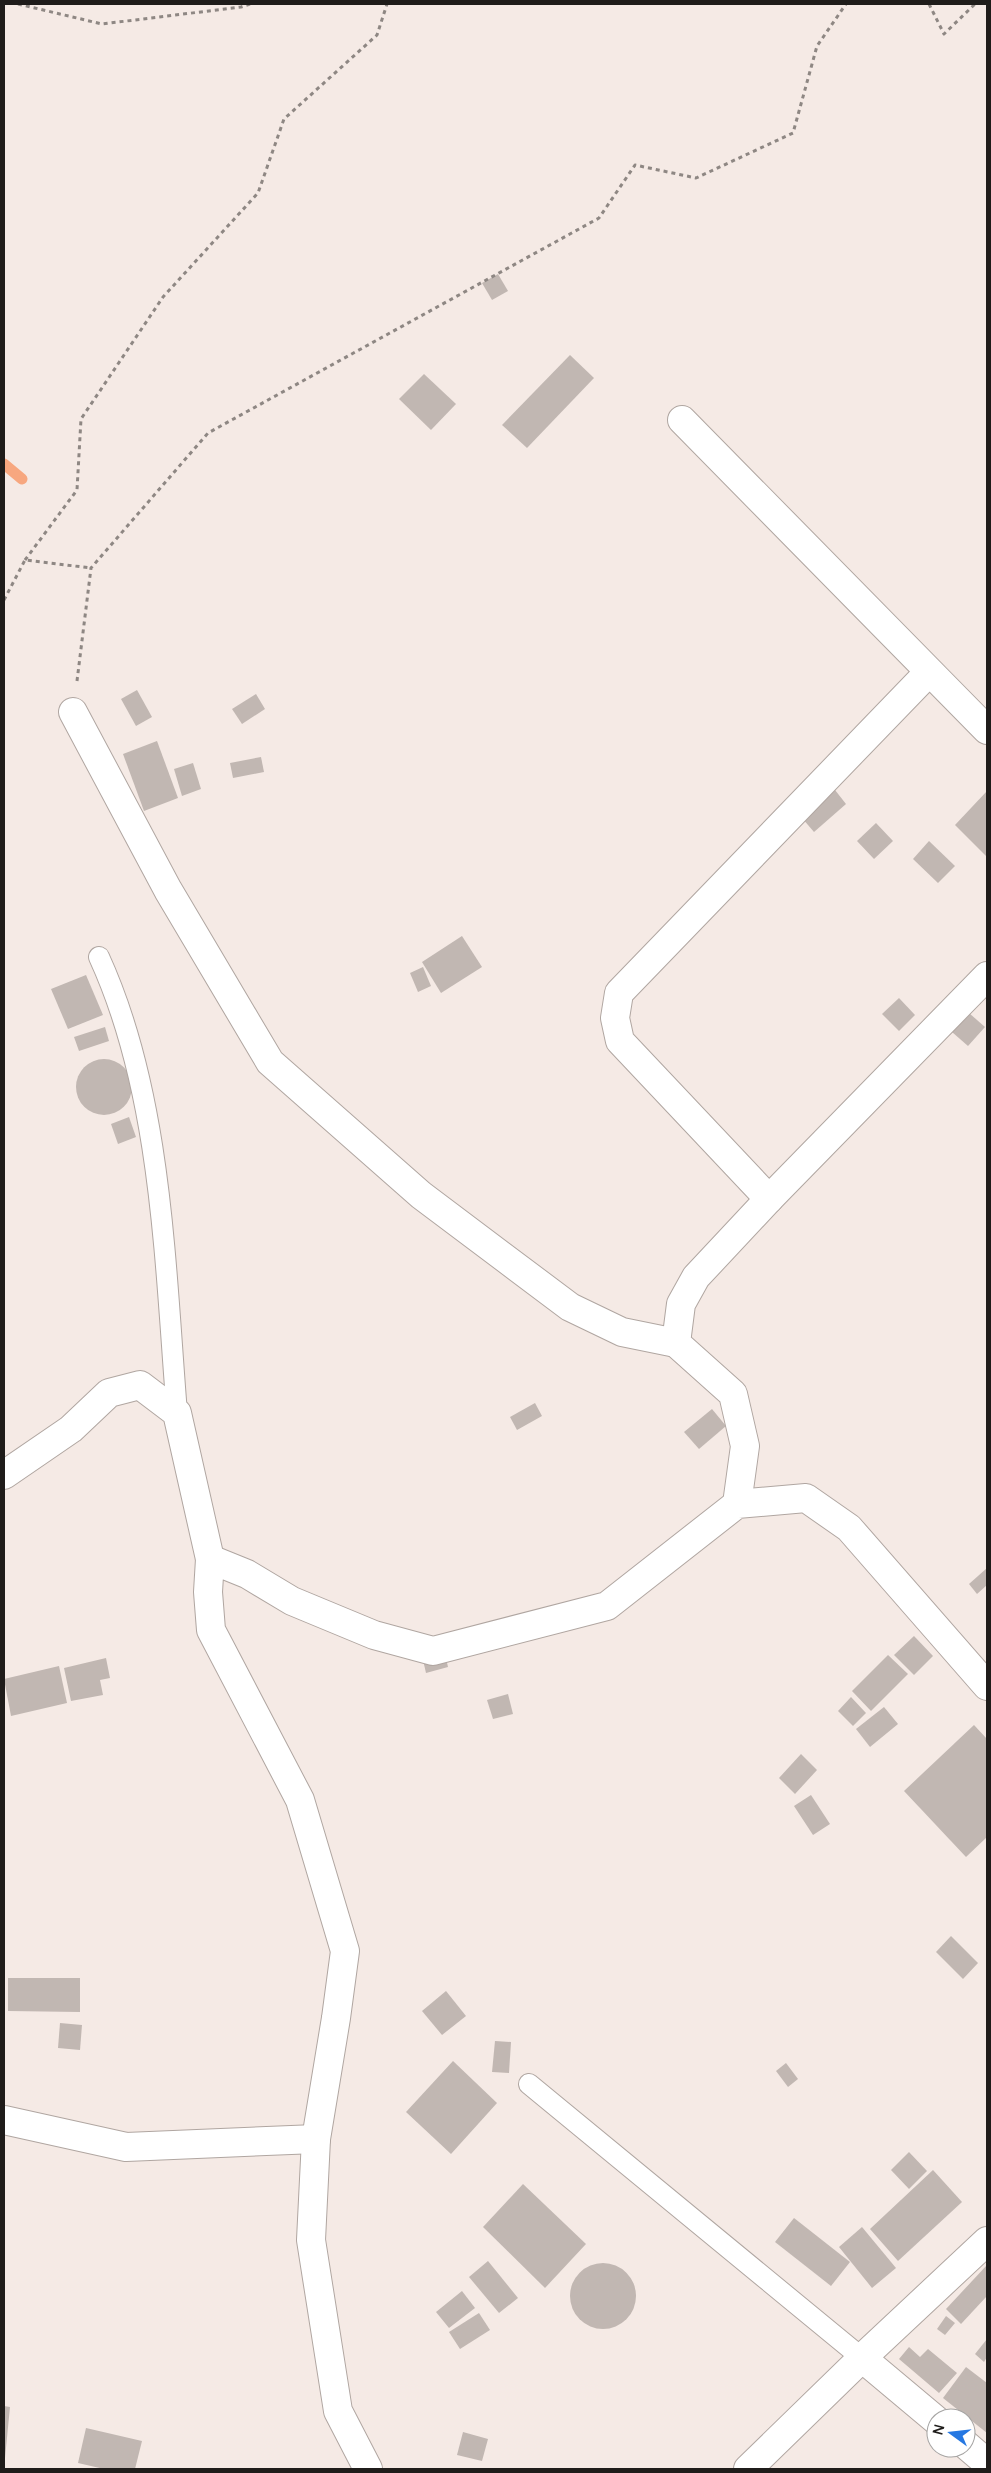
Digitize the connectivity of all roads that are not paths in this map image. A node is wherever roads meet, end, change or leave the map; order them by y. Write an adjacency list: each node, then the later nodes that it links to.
1 (682, 420): 2 (street)
2 (929, 672): 4 (street); 7 (street)
3 (73, 712): 8 (street)
4 (987, 730)
5 (99, 957): 9 (lane)
6 (987, 976): 7 (street)
7 (769, 1199): 8 (street)
8 (676, 1343): 11 (street)
9 (177, 1413): 10 (street); 12 (street)
10 (4, 1475)
11 (737, 1504): 12 (street); 13 (street)
12 (210, 1559): 16 (street)
13 (987, 1686)
14 (529, 2084): 18 (lane)
15 (4, 2120): 16 (street)
16 (316, 2139): 22 (street)
17 (987, 2241): 18 (street)
18 (862, 2358): 19 (street); 23 (street)
19 (926, 2412)
20 (976, 2454): 21 (street)
21 (987, 2463)
22 (368, 2469)
23 (748, 2469)

